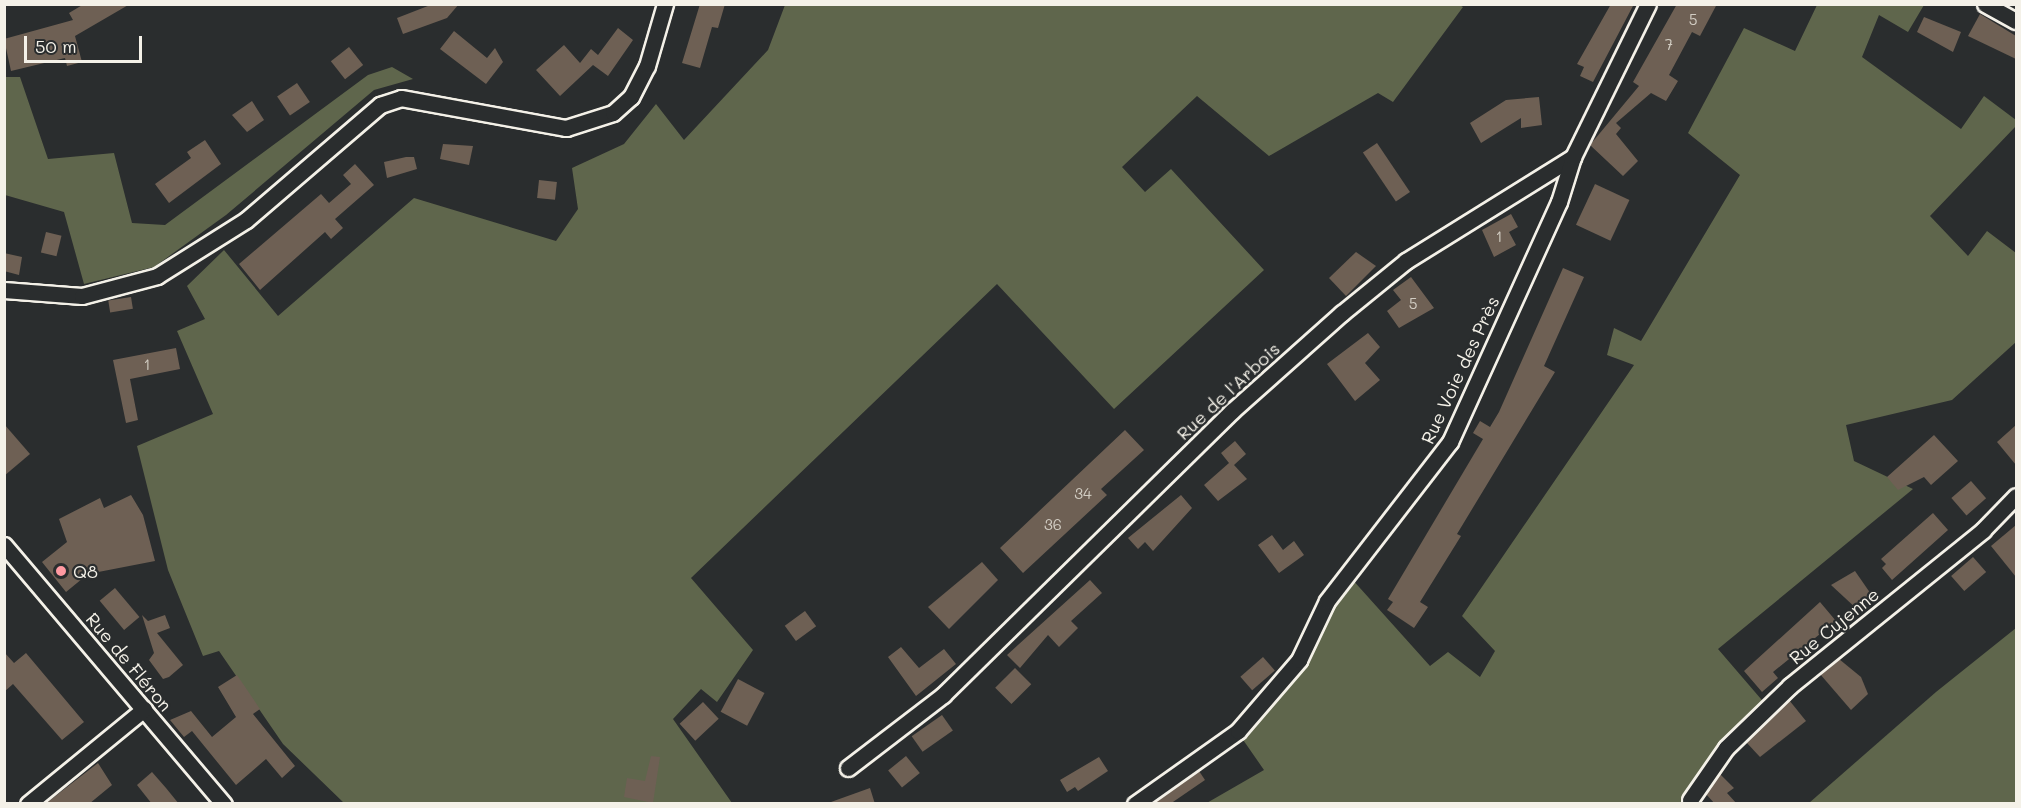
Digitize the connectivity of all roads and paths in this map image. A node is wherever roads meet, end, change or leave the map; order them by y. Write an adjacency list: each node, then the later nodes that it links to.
1 (665, 4): 6 (street)
2 (1648, 4): 5 (street, Rue Voie des Près)
3 (1985, 4): 4 (street)
4 (2016, 21)
5 (1574, 157): 10 (street, Rue de l'Arbois); 14 (street, Rue Voie des Près)
6 (4, 290)
7 (2016, 496): 11 (street, Rue Cujenne)
8 (4, 545): 9 (street, Rue de Fléron)
9 (144, 709): 12 (street); 13 (street, Rue de Fléron)
10 (848, 768)
11 (1690, 800)
12 (28, 804)
13 (224, 804)
14 (1135, 804)

